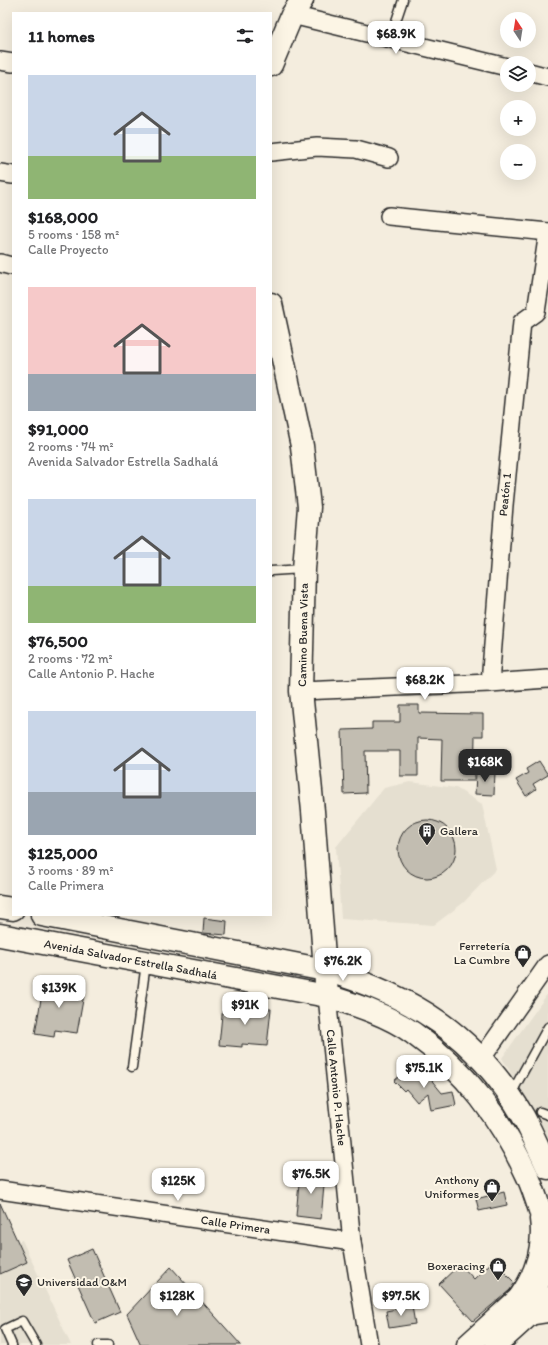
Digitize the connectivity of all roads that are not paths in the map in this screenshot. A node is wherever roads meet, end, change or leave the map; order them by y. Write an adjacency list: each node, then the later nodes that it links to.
1 (403, 0): 3 (lane)
2 (297, 8): 3 (street); 6 (main road)
3 (390, 39): 7 (street)
4 (0, 62): 5 (street)
5 (12, 63)
6 (272, 63)
7 (500, 65)
8 (536, 74): 9 (street)
9 (548, 77)
10 (272, 152): 11 (street)
11 (389, 158)
12 (0, 173): 13 (street)
13 (12, 175)
14 (389, 216): 15 (street)
15 (548, 232): 21 (street, Peatón 1)
16 (272, 312): 17 (main road, Camino Buena Vista)
17 (276, 344): 18 (main road, Camino Buena Vista)
18 (304, 569): 19 (lane); 22 (main road, Camino Buena Vista)
19 (272, 571)
20 (548, 679): 21 (street)
21 (490, 683): 22 (street)
22 (301, 691): 29 (main road, Camino Buena Vista)
23 (0, 907): 24 (main road)
24 (12, 909)
25 (47, 916): 29 (main road)
26 (0, 935): 27 (main road, Avenida Salvador Estrella Sadhalá)
27 (146, 962): 30 (main road, Avenida Salvador Estrella Sadhalá); 33 (lane)
28 (548, 964): 32 (street)
29 (325, 970): 30 (main road, Camino Buena Vista); 32 (main road)
30 (327, 996): 37 (main road, Avenida Salvador Estrella Sadhalá); 39 (street, Calle Antonio P. Hache)
31 (548, 1027): 34 (lane)
32 (482, 1058): 34 (main road)
33 (132, 1067)
34 (510, 1096): 35 (main road)
35 (548, 1168)
36 (0, 1190): 39 (street, Calle Primera)
37 (539, 1208): 38 (main road, Avenida Salvador Estrella Sadhalá); 42 (main road)
38 (548, 1234)
39 (352, 1242): 47 (street, Calle Antonio P. Hache)
40 (548, 1272): 42 (main road)
41 (548, 1298): 42 (main road)
42 (533, 1308): 48 (main road); 49 (main road)
43 (12, 1345): 44 (lane)
44 (36, 1345)
45 (98, 1345): 46 (lane)
46 (108, 1345)
47 (369, 1345)
48 (468, 1345)
49 (496, 1345)

